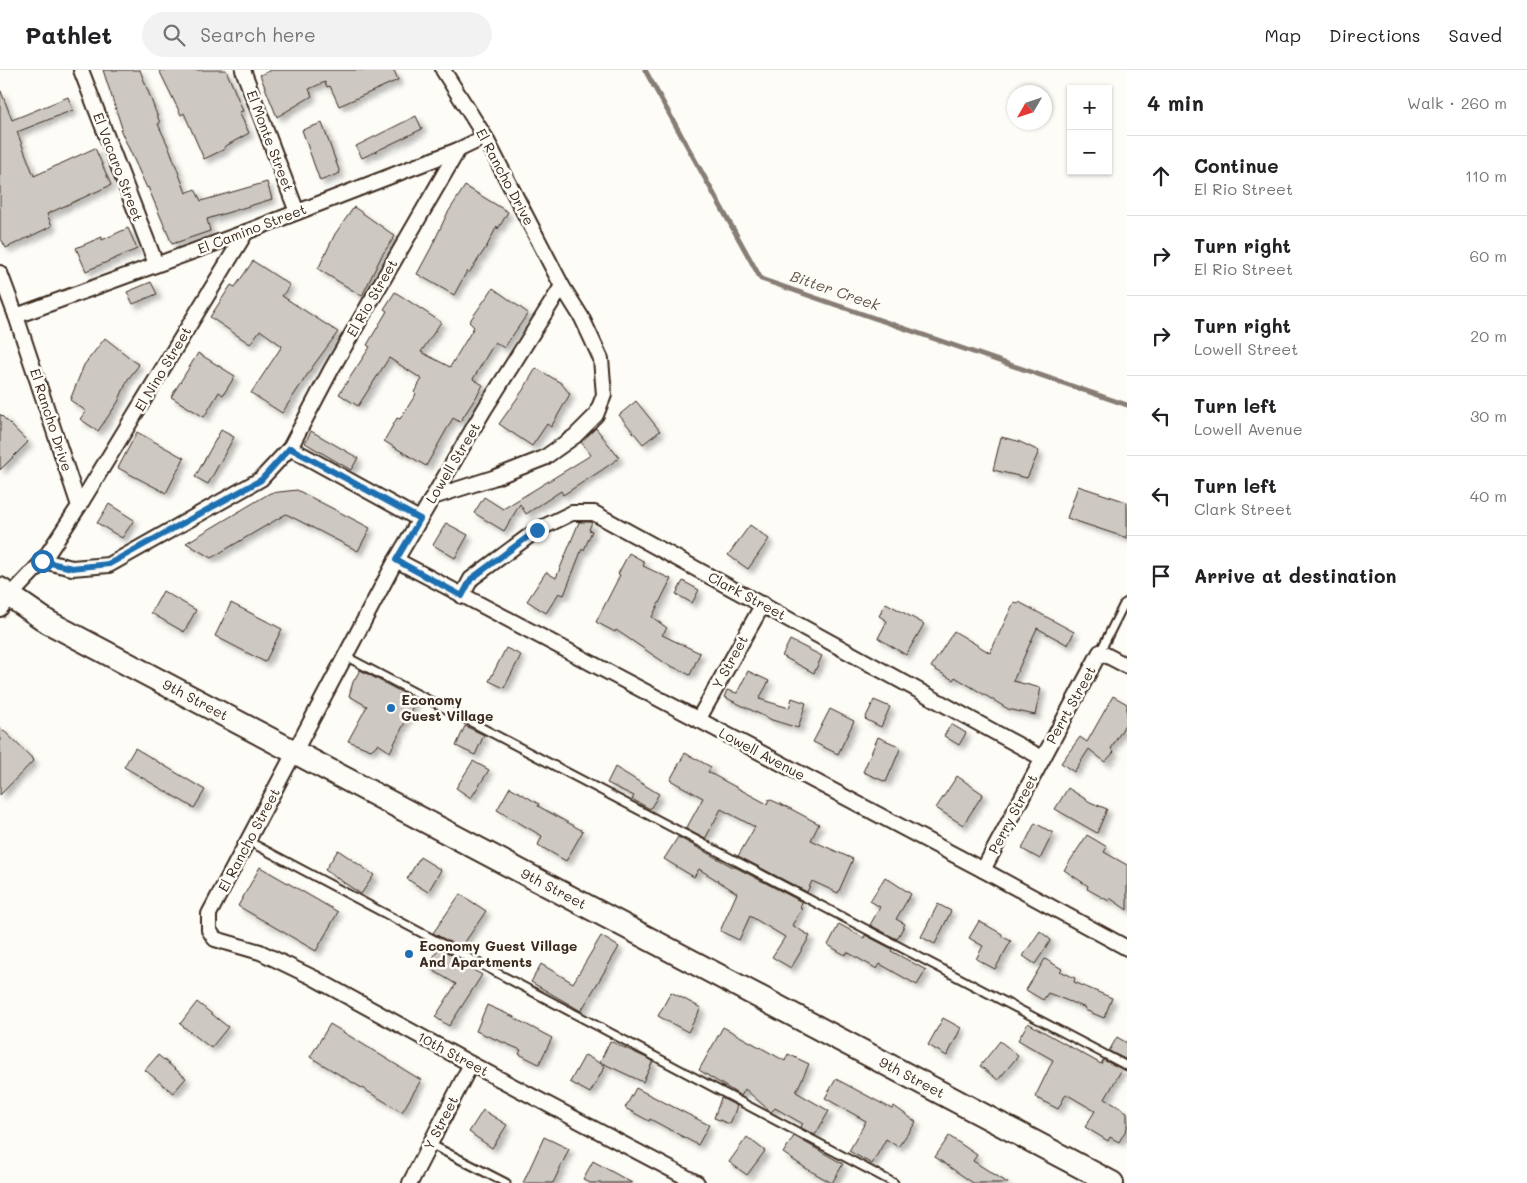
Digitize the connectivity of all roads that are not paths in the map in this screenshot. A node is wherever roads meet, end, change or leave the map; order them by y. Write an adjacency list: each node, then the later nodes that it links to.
1 (81, 70): 8 (street, El Vacaro Street)
2 (243, 70): 6 (street, El Monte Street)
3 (443, 70): 4 (street, El Rancho Drive)
4 (485, 138): 5 (street, El Camino Street); 10 (street, El Rancho Drive)
5 (458, 150): 6 (street, El Camino Street); 12 (street, El Rio Street)
6 (297, 212): 7 (street, El Camino Street)
7 (246, 232): 8 (street, El Camino Street); 14 (street, El Nino Street)
8 (156, 264): 11 (street, El Camino Street)
9 (0, 273): 11 (street, El Rancho Drive)
10 (562, 286): 13 (street, Lowell Street); 13 (street, El Rancho Drive)
11 (16, 316): 14 (street, El Rancho Drive)
12 (290, 448): 15 (street); 17 (street, El Rio Street)
13 (433, 497): 15 (street, Lowell Street)
14 (79, 506): 17 (street)
15 (420, 519): 16 (street, Lowell Street)
16 (396, 560): 18 (street, Lowell Avenue); 23 (street, Lowell Street)
17 (42, 561): 19 (street)
18 (462, 596): 21 (street, Clark Street); 25 (street, Lowell Avenue)
19 (3, 598): 26 (main road, 9th Street)
20 (1127, 602): 22 (lane)
21 (762, 604): 25 (street, Y Street); 27 (street, Clark Street)
22 (1100, 652): 24 (street); 27 (street, Perrt Street)
23 (345, 656): 26 (street, Lowell Street); 33 (lane)
24 (1127, 666)
25 (698, 720): 29 (street, Lowell Avenue)
26 (296, 751): 28 (street, El Rancho Street); 35 (main road, 9th Street)
27 (1042, 758): 29 (street, Perry Street)
28 (248, 841): 30 (street, El Rancho Street); 39 (lane)
29 (983, 870): 31 (street, Lowell Avenue)
30 (209, 930): 32 (street, 10th Street)
31 (1127, 948)
32 (471, 1064): 34 (street, Y Street); 38 (street, 10th Street)
33 (1127, 1066)
34 (430, 1144): 36 (street, Y Street); 37 (lane)
35 (1108, 1182)
36 (410, 1183)
37 (506, 1183)
38 (697, 1183)
39 (894, 1183)

